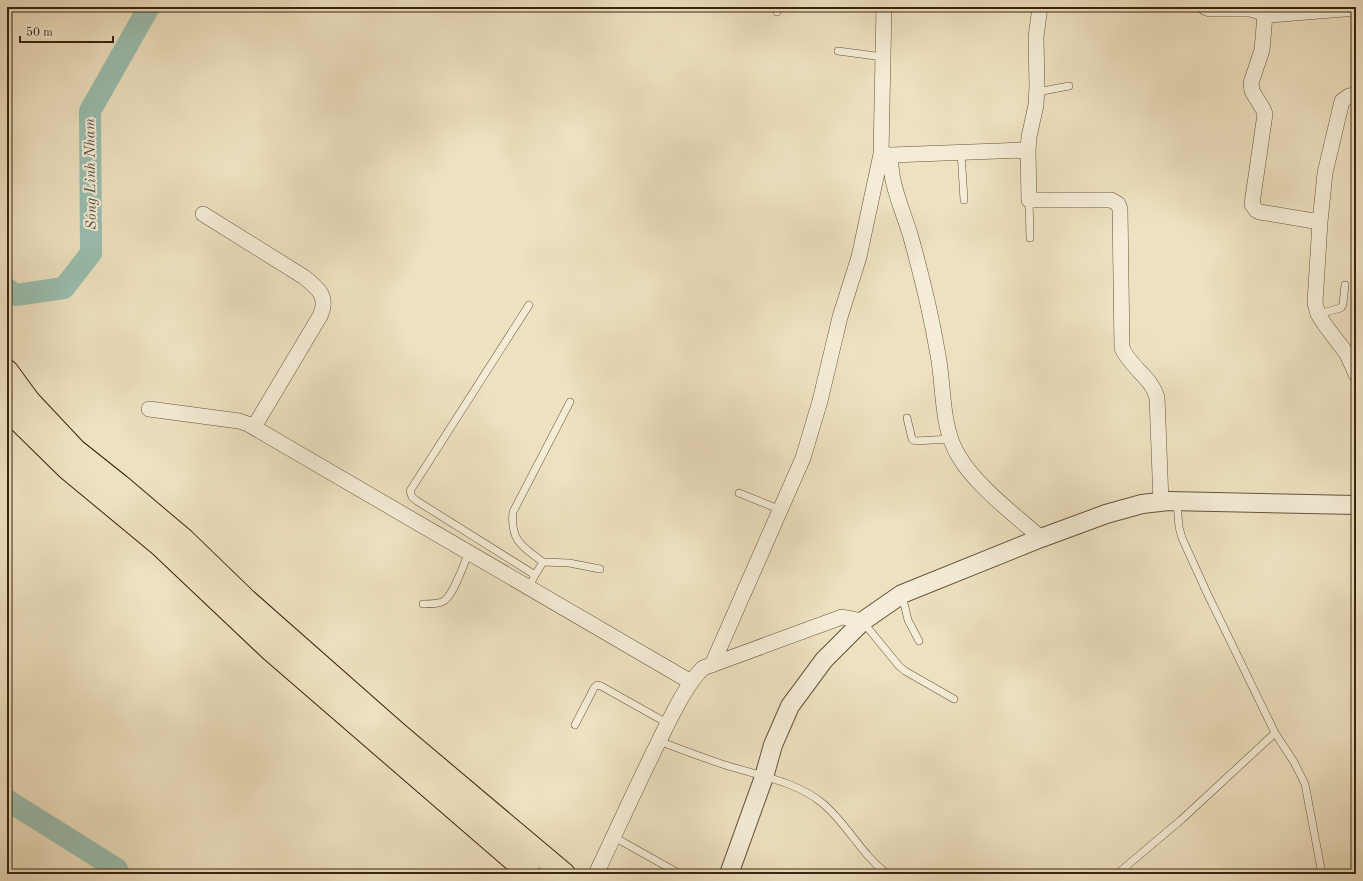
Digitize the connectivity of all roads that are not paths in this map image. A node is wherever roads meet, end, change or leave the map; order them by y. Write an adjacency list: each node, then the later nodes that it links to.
1 (884, 7): 7 (street)
2 (1040, 7): 9 (street)
3 (1205, 7): 5 (street)
4 (1356, 8): 5 (street)
5 (1265, 15): 17 (street)
6 (838, 51): 7 (lane)
7 (883, 57): 13 (street)
8 (1069, 86): 9 (lane)
9 (1037, 92): 11 (street)
10 (1356, 95): 17 (street)
11 (1028, 150): 12 (street); 15 (street)
12 (961, 152): 13 (street); 14 (lane)
13 (886, 154): 29 (street); 33 (street)
14 (964, 200)
15 (1029, 200): 18 (lane); 31 (street)
16 (203, 214): 28 (street)
17 (1320, 222): 21 (street)
18 (1030, 238)
19 (1345, 285): 21 (lane)
20 (528, 305): 38 (lane)
21 (1318, 314): 23 (street)
22 (7, 371): 54 (highway)
23 (1356, 374)
24 (570, 402): 36 (lane)
25 (7, 407): 53 (highway)
26 (149, 409): 28 (street)
27 (907, 418): 29 (lane)
28 (254, 427): 35 (street)
29 (950, 439): 34 (street)
30 (739, 493): 33 (lane)
31 (1169, 502): 32 (street); 34 (street); 48 (lane)
32 (1356, 504)
33 (781, 510): 43 (street)
34 (1041, 538): 39 (street)
35 (469, 552): 38 (street); 40 (lane)
36 (542, 562): 37 (lane); 38 (lane)
37 (600, 569)
38 (532, 581): 44 (street)
39 (902, 594): 41 (street); 42 (lane)
40 (423, 604)
41 (863, 621): 43 (street); 45 (lane); 50 (street)
42 (919, 641)
43 (712, 665): 44 (street)
44 (692, 682): 46 (street)
45 (954, 699)
46 (668, 723): 47 (lane); 49 (street)
47 (575, 725)
48 (1275, 733): 60 (lane); 61 (lane)
49 (659, 741): 50 (lane); 51 (street)
50 (764, 777): 52 (lane); 57 (street)
51 (614, 837): 55 (street); 56 (lane)
52 (874, 864): 58 (lane); 59 (lane)
53 (530, 874)
54 (564, 874)
55 (596, 874)
56 (680, 874)
57 (729, 874)
58 (874, 874)
59 (887, 874)
60 (1117, 874)
61 (1322, 874)

